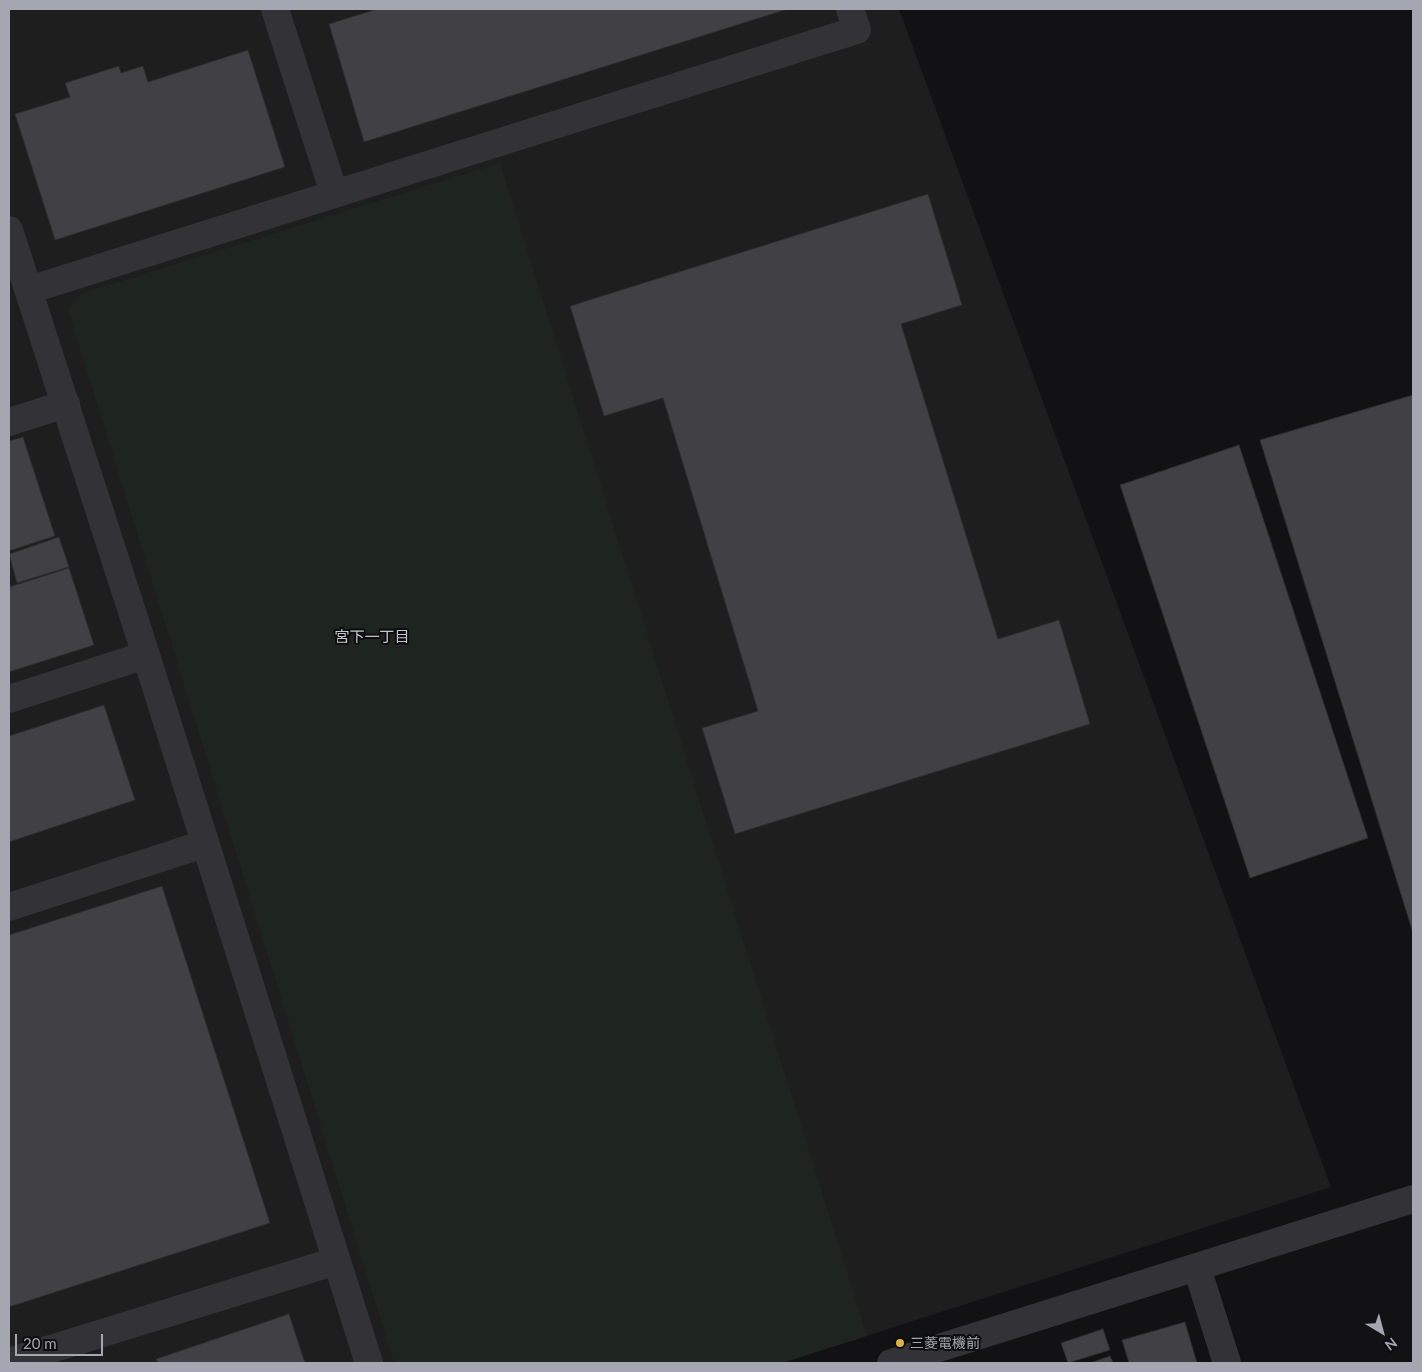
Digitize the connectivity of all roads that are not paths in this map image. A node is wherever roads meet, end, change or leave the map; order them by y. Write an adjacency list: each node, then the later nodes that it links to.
1 (275, 9): 3 (street)
2 (850, 9): 3 (street)
3 (334, 193): 5 (street)
4 (9, 230): 5 (street)
5 (29, 290): 6 (street)
6 (66, 404): 7 (street); 8 (street)
7 (9, 422)
8 (146, 655): 9 (street); 10 (street)
9 (9, 699)
10 (204, 844): 11 (street); 13 (street)
11 (9, 908)
12 (1413, 1199): 14 (street)
13 (336, 1261): 15 (street); 16 (street)
14 (1197, 1268): 17 (street); 18 (street)
15 (9, 1362)
16 (369, 1363)
17 (891, 1363)
18 (1227, 1363)

